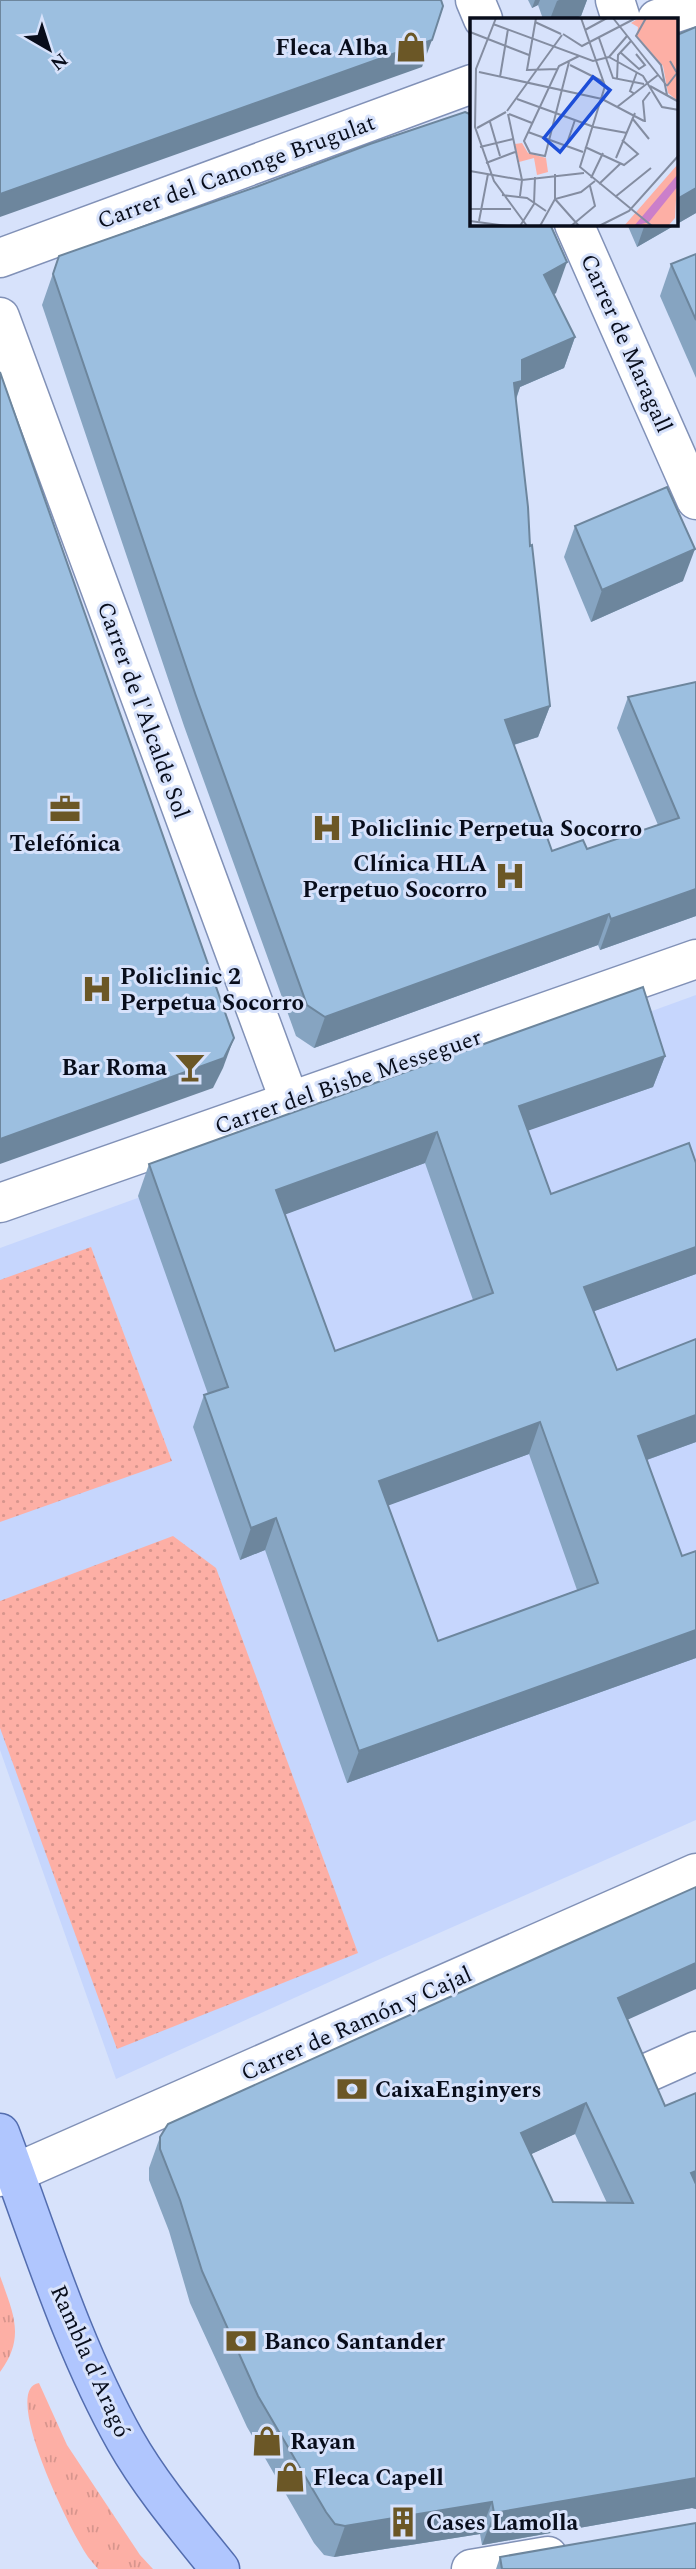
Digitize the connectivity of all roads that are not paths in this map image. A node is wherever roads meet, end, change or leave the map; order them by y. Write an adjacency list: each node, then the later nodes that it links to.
1 (475, 0): 4 (street)
2 (615, 0): 5 (street)
3 (696, 6): 6 (street)
4 (484, 18)
5 (621, 18)
6 (660, 18)
7 (470, 85): 9 (street, Carrer del Canonge Brugulat)
8 (576, 226): 11 (street, Carrer de Maragall)
9 (0, 258)
10 (0, 317): 13 (street, Carrer de l'Alcalde Sol)
11 (696, 500)
12 (696, 959): 13 (street, Carrer del Bisbe Messeguer)
13 (290, 1102): 14 (street, Carrer del Bisbe Messeguer)
14 (0, 1203)
15 (696, 1873): 19 (street, Carrer de Ramón y Cajal)
16 (696, 2052): 17 (street)
17 (649, 2072)
18 (0, 2133): 19 (main road, Rambla d'Aragó)
19 (8, 2175): 21 (main road, Rambla d'Aragó)
20 (577, 2551): 22 (street)
21 (220, 2569)
22 (471, 2569)

